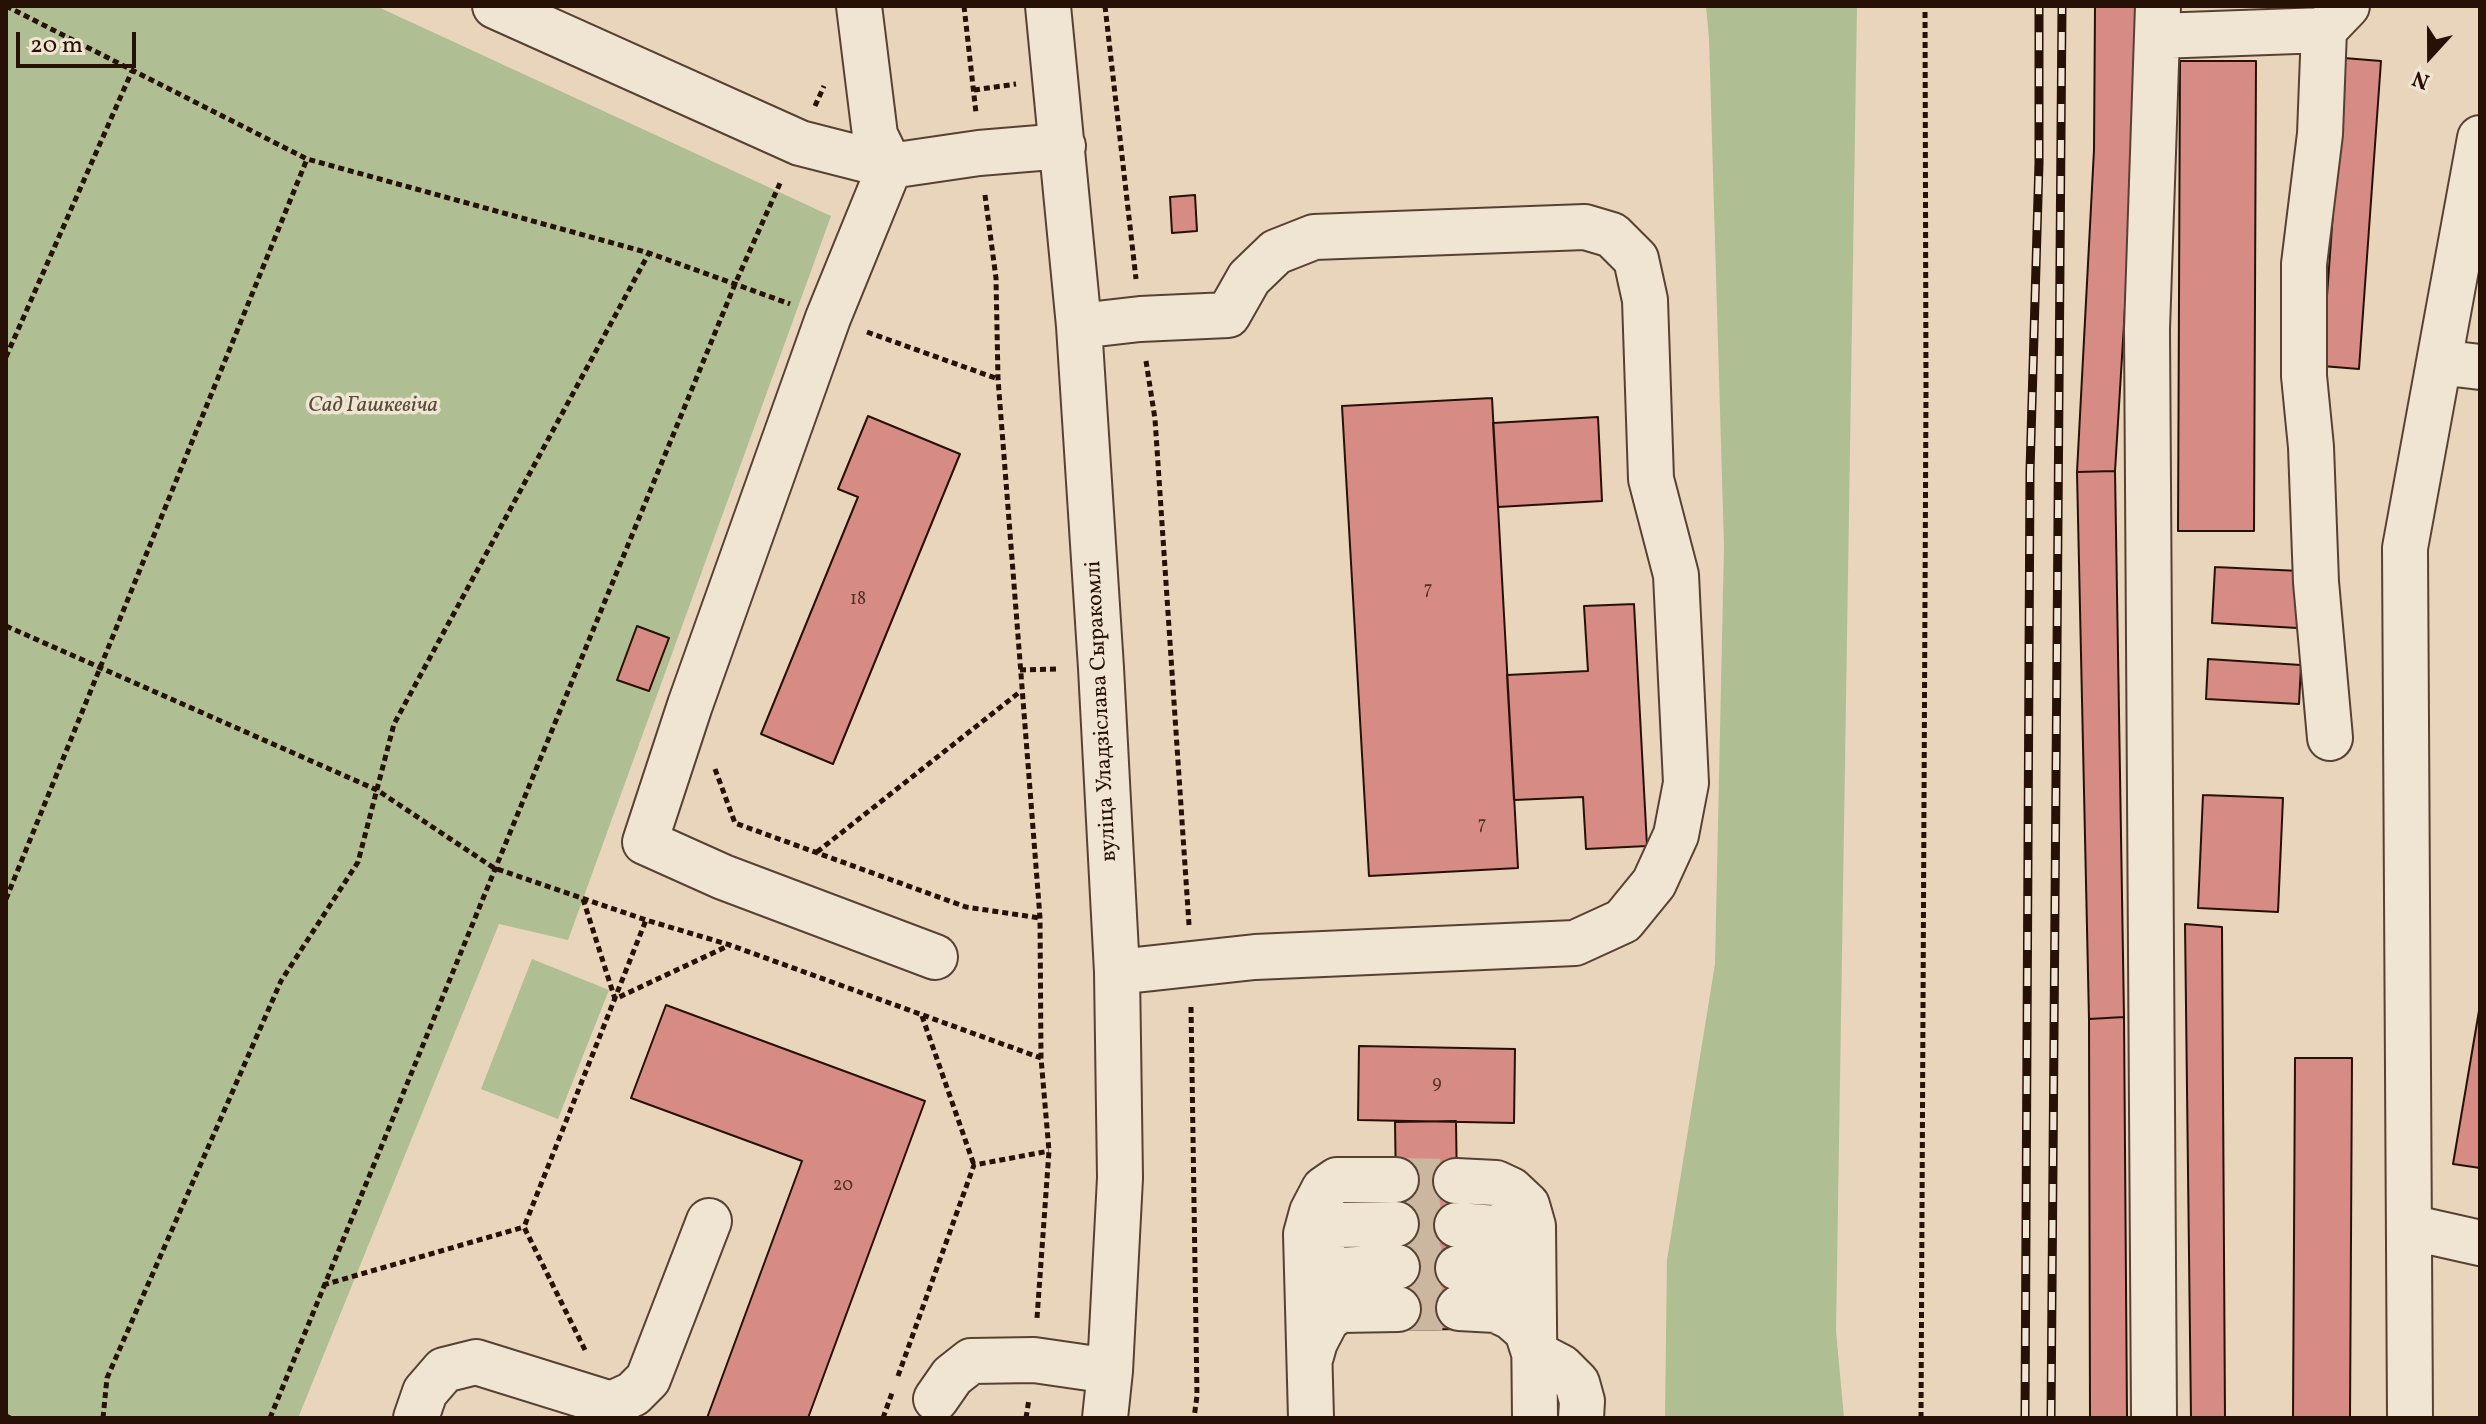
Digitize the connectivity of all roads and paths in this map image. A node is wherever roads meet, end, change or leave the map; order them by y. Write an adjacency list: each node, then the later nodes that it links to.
1 (6, 6): 10 (path)
2 (495, 6): 15 (street)
3 (859, 6): 15 (street)
4 (964, 6): 13 (path)
5 (1048, 6): 12 (street, вуліца Уладзіслава Сыракомлі)
6 (1105, 6): 17 (path)
7 (1925, 6): 70 (path)
8 (2335, 18): 9 (street); 24 (street)
9 (2158, 21): 71 (street)
10 (132, 71): 14 (path); 19 (path)
11 (2480, 138): 20 (street)
12 (1063, 146): 13 (street); 18 (street, вуліца Уладзіслава Сыракомлі)
13 (979, 153): 15 (street); 23 (path)
14 (307, 159): 22 (path); 25 (path)
15 (890, 166): 34 (street)
16 (735, 284): 28 (path)
17 (1140, 319): 18 (street); 35 (path); 35 (street)
18 (1079, 326): 36 (street, вуліца Уладзіслава Сыракомлі)
19 (6, 357)
20 (2459, 365): 48 (street)
21 (6, 626): 22 (path)
22 (101, 667): 25 (path); 30 (path)
23 (1021, 691): 27 (path); 31 (path)
24 (2330, 738)
25 (377, 790): 28 (path); 60 (path)
26 (735, 823): 27 (path)
27 (817, 852): 31 (path)
28 (494, 868): 29 (path); 51 (path)
29 (582, 898): 32 (path); 37 (path)
30 (6, 899)
31 (1040, 918): 39 (path)
32 (646, 920): 33 (path); 37 (path)
33 (730, 945): 37 (path); 38 (path)
34 (935, 957)
35 (1191, 964): 36 (street); 66 (path)
36 (1117, 972): 57 (street, вуліца Уладзіслава Сыракомлі)
37 (615, 999): 47 (path)
38 (922, 1016): 39 (path); 41 (path)
39 (1041, 1058): 40 (path)
40 (1049, 1151): 41 (path); 56 (path)
41 (974, 1165): 63 (path)
42 (1396, 1180): 50 (street)
43 (1456, 1181): 54 (street)
44 (709, 1221): 59 (street)
45 (1396, 1224): 50 (street)
46 (1457, 1225): 54 (street)
47 (524, 1227): 51 (path); 59 (path)
48 (2409, 1227): 49 (street); 72 (street)
49 (2480, 1243)
50 (1307, 1279): 55 (street)
51 (323, 1285): 61 (path)
52 (1397, 1288): 55 (street)
53 (1458, 1288): 54 (street)
54 (1533, 1312): 68 (street); 69 (street)
55 (1309, 1343): 67 (street)
56 (1034, 1360): 57 (street); 58 (street); 64 (path)
57 (1110, 1371): 65 (street, вуліца Уладзіслава Сыракомлі)
58 (936, 1399)
59 (611, 1404): 62 (street)
60 (103, 1418)
61 (270, 1418)
62 (416, 1418)
63 (883, 1418)
64 (1026, 1418)
65 (1105, 1418)
66 (1194, 1418)
67 (1311, 1418)
68 (1535, 1418)
69 (1581, 1418)
70 (1921, 1418)
71 (2154, 1418)
72 (2410, 1418)

